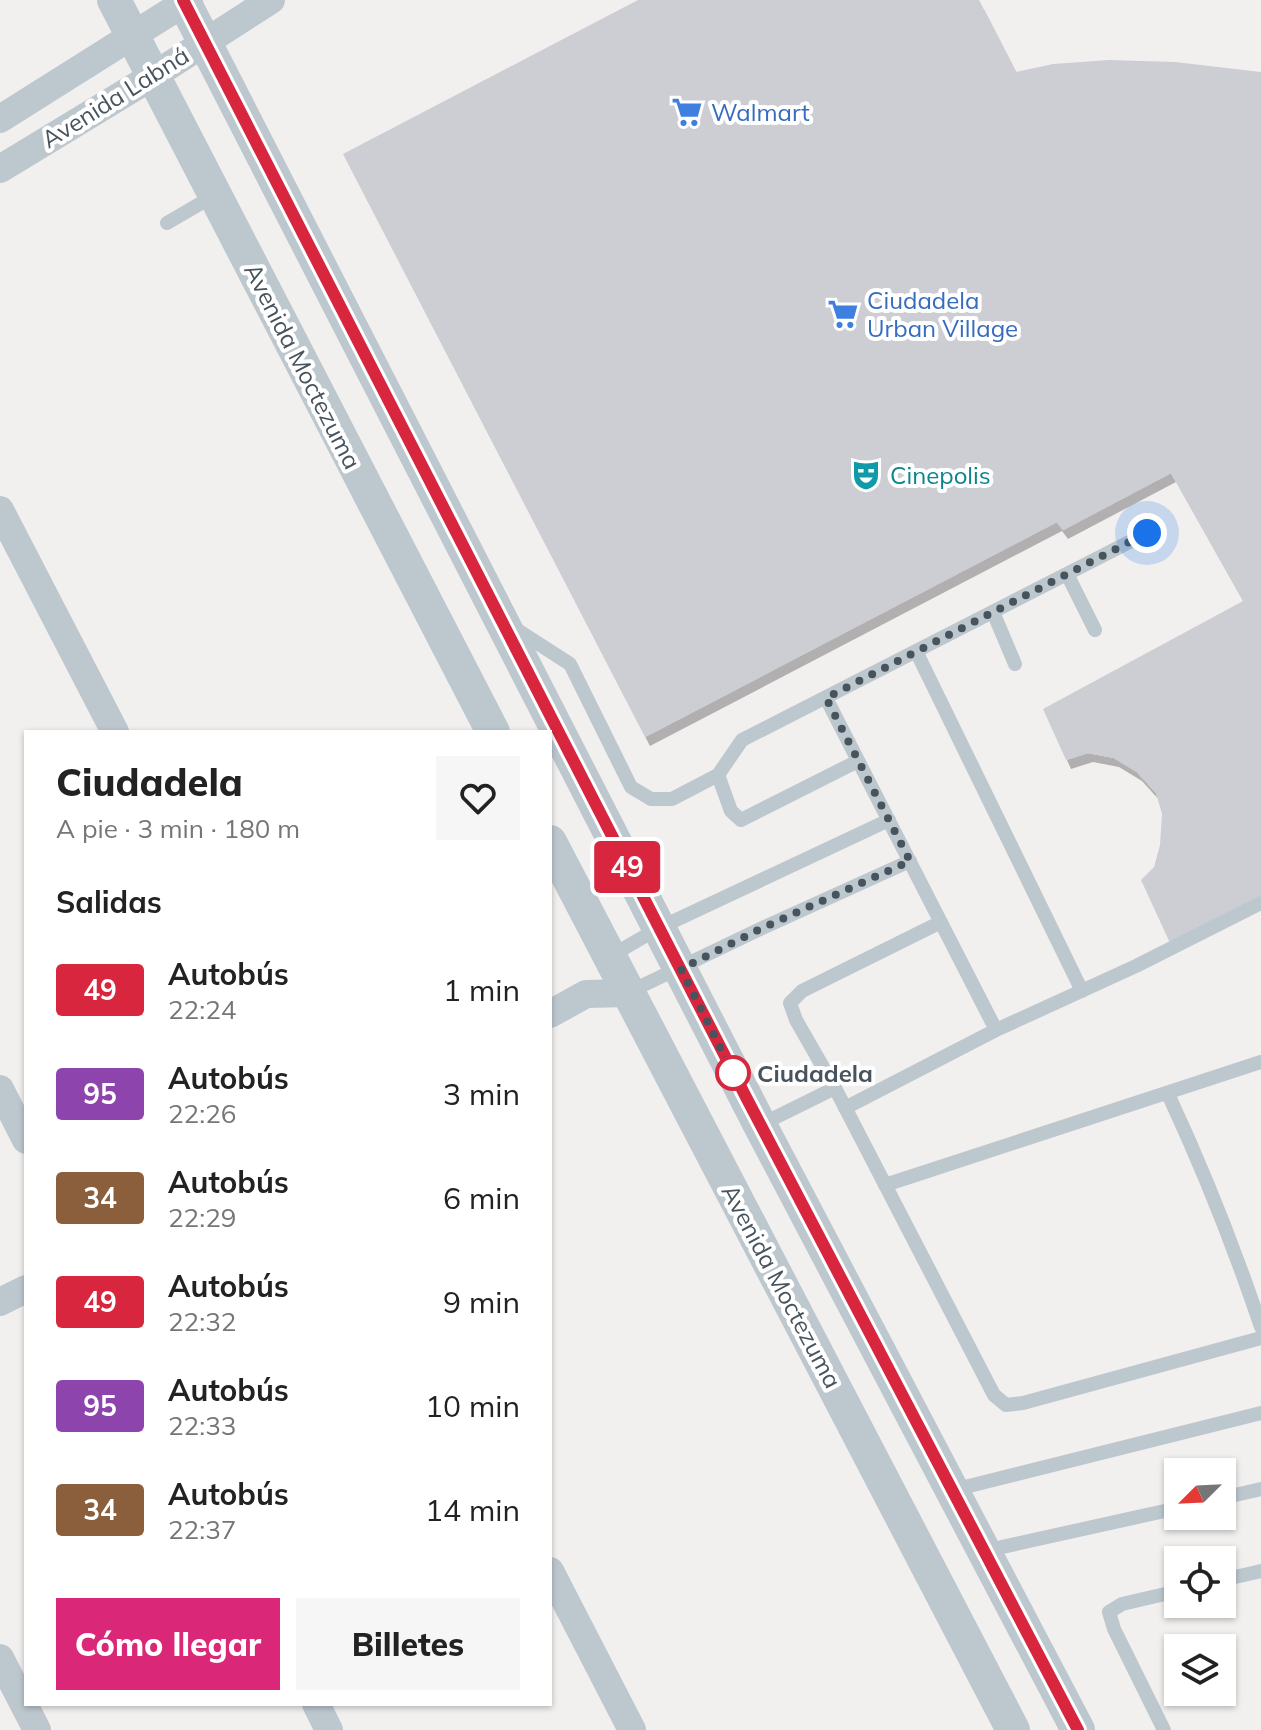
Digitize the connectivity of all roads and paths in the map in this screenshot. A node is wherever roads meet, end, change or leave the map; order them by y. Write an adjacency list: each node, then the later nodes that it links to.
1 (114, 0): 4 (street, Avenida Moctezuma)
2 (271, 0): 5 (street, Avenida Labná)
3 (186, 1): 4 (street, Avenida Labná); 5 (street)
4 (133, 37): 6 (street, Avenida Moctezuma); 7 (street, Avenida Labná)
5 (204, 41): 6 (street, Avenida Labná); 15 (street)
6 (153, 76): 8 (street, Avenida Labná); 9 (street, Avenida Moctezuma)
7 (0, 119)
8 (0, 169)
9 (215, 195): 10 (lane); 21 (street, Avenida Moctezuma)
10 (167, 223)
11 (0, 510): 20 (street)
12 (1147, 533): 13 (lane)
13 (1067, 574): 14 (lane); 16 (lane)
14 (993, 612): 17 (lane); 18 (lane)
15 (498, 618): 23 (lane); 29 (street)
16 (1095, 630)
17 (916, 651): 19 (lane); 32 (lane)
18 (1015, 664)
19 (826, 698): 22 (lane); 23 (lane)
20 (114, 730)
21 (492, 730)
22 (858, 761): 23 (lane); 24 (lane)
23 (718, 775)
24 (889, 820): 26 (lane); 29 (lane)
25 (552, 846): 30 (street, Avenida Moctezuma)
26 (910, 861): 28 (lane); 31 (lane)
27 (1261, 903): 32 (lane)
28 (941, 922): 36 (lane); 38 (lane)
29 (659, 928): 30 (lane); 31 (street)
30 (609, 957): 33 (street, Avenida Moctezuma); 34 (street)
31 (681, 969): 33 (lane); 42 (street)
32 (1082, 991): 36 (lane)
33 (628, 993): 34 (street); 66 (street, Avenida Moctezuma)
34 (586, 994): 35 (street)
35 (552, 1013)
36 (996, 1030): 41 (lane)
37 (1261, 1062): 40 (lane)
38 (835, 1088): 41 (lane); 42 (lane)
39 (0, 1089): 43 (street)
40 (1168, 1094): 44 (lane); 47 (lane)
41 (845, 1108): 44 (lane)
42 (760, 1125): 51 (street)
43 (24, 1136)
44 (885, 1185): 48 (lane)
45 (24, 1290): 46 (street)
46 (0, 1302)
47 (1261, 1327)
48 (1261, 1338)
49 (1261, 1413): 51 (lane)
50 (1261, 1489): 52 (lane)
51 (952, 1490): 54 (street)
52 (1236, 1495)
53 (1164, 1511): 54 (lane)
54 (984, 1551): 67 (street)
55 (1261, 1571): 57 (lane)
56 (552, 1575): 65 (street)
57 (1236, 1577)
58 (1164, 1594): 68 (lane)
59 (0, 1658): 60 (street)
60 (24, 1705)
61 (25, 1706): 63 (street)
62 (317, 1706): 64 (street)
63 (37, 1730)
64 (329, 1730)
65 (632, 1730)
66 (1013, 1730)
67 (1078, 1730)
68 (1164, 1730)

